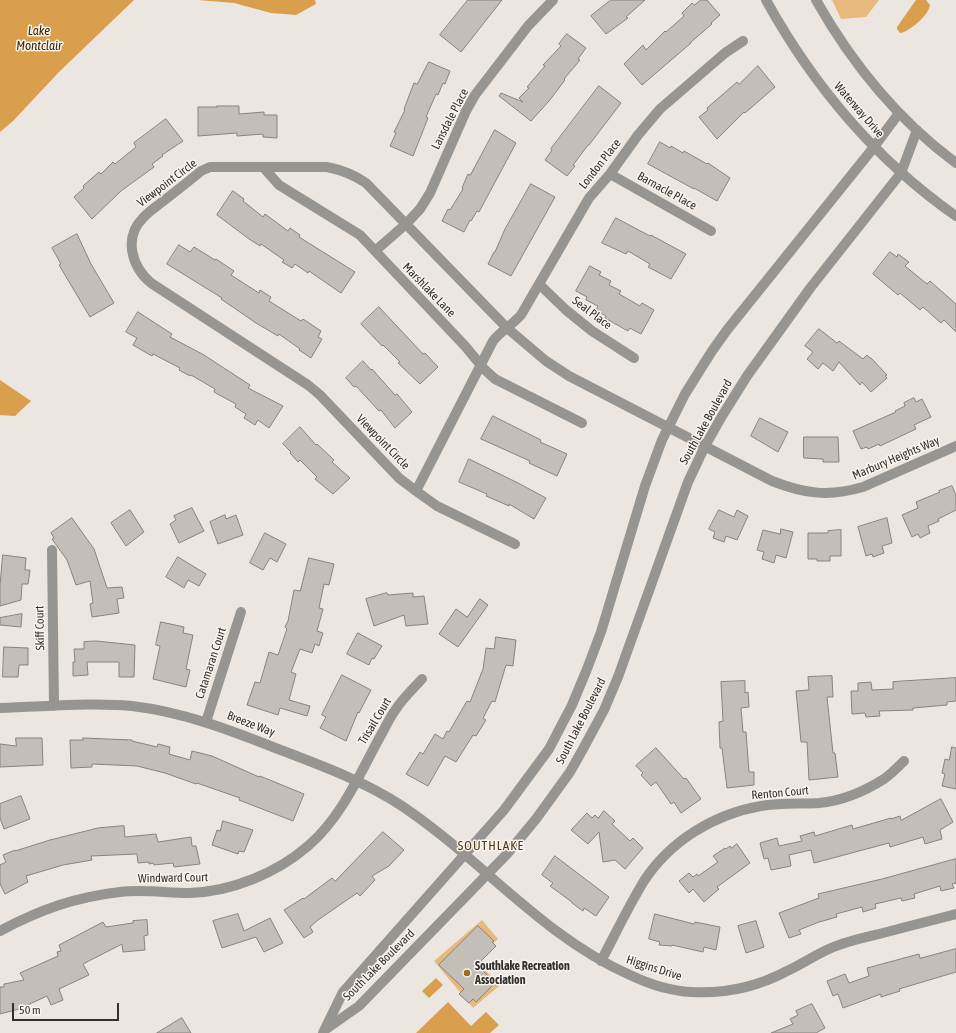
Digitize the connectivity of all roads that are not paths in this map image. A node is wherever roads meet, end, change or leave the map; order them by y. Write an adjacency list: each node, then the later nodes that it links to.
1 (553, 0): 13 (street, Lansdale Place)
2 (766, 0): 7 (street, Waterway Drive)
3 (816, 0): 5 (street)
4 (743, 41): 11 (street, London Place)
5 (900, 113): 6 (street); 7 (street, South Lake Boulevard)
6 (917, 130): 8 (street); 10 (street, South Lake Boulevard)
7 (874, 147): 10 (street, Waterway Drive); 21 (street, South Lake Boulevard)
8 (956, 163)
9 (263, 167): 13 (street, Viewpoint Circle); 15 (street, Marshlake Lane); 24 (street, Viewpoint Circle)
10 (901, 173): 12 (street, Waterway Drive); 22 (street, South Lake Boulevard)
11 (610, 174): 14 (street, Barnacle Place); 16 (street, London Place)
12 (956, 216)
13 (406, 224): 15 (street, Lansdale Place); 17 (street, Viewpoint Circle)
14 (711, 231)
15 (375, 251): 19 (street, Marshlake Lane)
16 (539, 284): 17 (street, London Place); 18 (street, Seal Place)
17 (507, 328): 19 (street, Viewpoint Circle); 21 (street, Viewpoint Circle)
18 (634, 358)
19 (480, 365): 20 (street, Marshlake Lane); 24 (street, Viewpoint Circle)
20 (582, 423)
21 (668, 426): 22 (street, Marbury Heights Way); 34 (street, South Lake Boulevard)
22 (706, 446): 23 (street, Marbury Heights Way); 35 (street, South Lake Boulevard)
23 (956, 446)
24 (416, 491): 25 (street, Viewpoint Circle)
25 (515, 544)
26 (52, 550): 29 (street, Skiff Court)
27 (241, 612): 31 (street, Catamaran Court)
28 (422, 680): 33 (street, Trisail Court)
29 (54, 706): 30 (street, Breeze Way); 31 (street, Breeze Way)
30 (0, 708)
31 (206, 722): 33 (street, Breeze Way)
32 (904, 761): 38 (street, Renton Court)
33 (356, 780): 34 (street, Breeze Way); 37 (street, Windward Court)
34 (465, 855): 35 (street, Higgins Drive); 39 (street, South Lake Boulevard)
35 (486, 874): 38 (street, Higgins Drive); 39 (street, South Lake Boulevard)
36 (956, 914): 38 (street, Higgins Drive)
37 (0, 931)
38 (601, 961)
39 (324, 1031)

